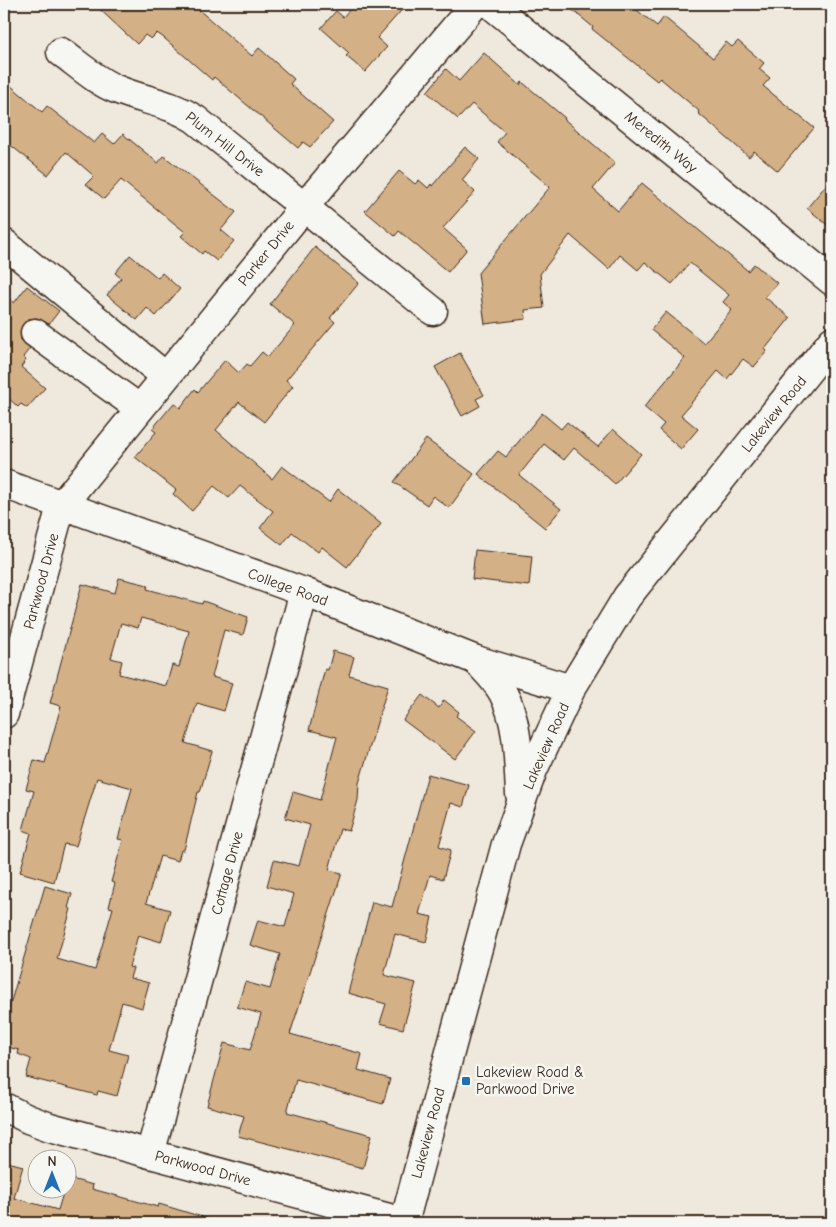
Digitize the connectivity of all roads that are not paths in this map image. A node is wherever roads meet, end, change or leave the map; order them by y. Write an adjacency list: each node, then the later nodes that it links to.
1 (475, 4): 4 (street, Parker Drive)
2 (490, 4): 6 (street, Meredith Way)
3 (62, 52): 4 (street, Plum Hill Drive)
4 (304, 207): 7 (street, Plum Hill Drive); 10 (street, Parker Drive)
5 (4, 243): 10 (street)
6 (832, 281)
7 (433, 311)
8 (35, 333): 11 (street)
9 (832, 341): 16 (street, Lakeview Road)
10 (165, 376): 11 (street, Parker Drive)
11 (139, 408): 13 (street, Parker Drive)
12 (4, 484): 13 (street, College Road)
13 (61, 506): 14 (street, College Road); 17 (street, Parkwood Drive)
14 (304, 592): 15 (street, College Road); 20 (street, Cottage Drive)
15 (476, 660): 16 (street, College Road); 18 (street)
16 (571, 689): 18 (street, Lakeview Road)
17 (4, 714)
18 (520, 805): 21 (street, Lakeview Road)
19 (4, 1107): 20 (street, Parkwood Drive)
20 (150, 1154): 21 (street, Parkwood Drive)
21 (404, 1222)

